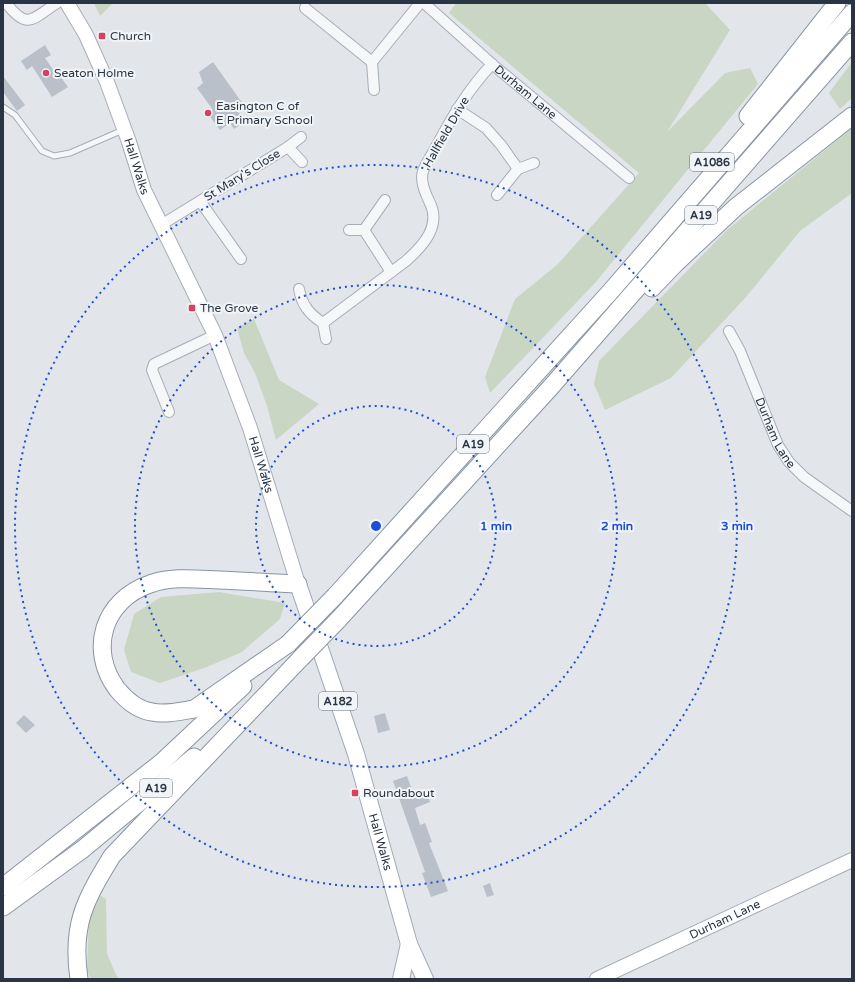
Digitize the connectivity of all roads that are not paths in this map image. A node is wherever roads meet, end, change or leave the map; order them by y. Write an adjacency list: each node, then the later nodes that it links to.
1 (6, 3): 2 (street)
2 (57, 3)
3 (67, 3): 16 (main road, Hall Walks)
4 (420, 3): 10 (street)
5 (424, 3): 11 (street, Durham Lane)
6 (837, 3): 32 (highway, A1086)
7 (305, 8): 10 (street)
8 (852, 13): 32 (highway, A19)
9 (852, 42): 37 (highway, A19)
10 (372, 62): 12 (street)
11 (492, 64): 14 (street, Hallfield Drive); 22 (street, Durham Lane)
12 (374, 90)
13 (3, 107): 16 (lane)
14 (457, 109): 21 (street); 30 (street, Hallfield Drive)
15 (852, 116): 37 (highway)
16 (124, 129): 26 (main road, Hall Walks)
17 (301, 137): 18 (street)
18 (288, 147): 19 (street, St Mary's Close); 25 (street, St Mary's Close)
19 (302, 162)
20 (534, 163): 21 (street)
21 (518, 169): 23 (street)
22 (629, 178)
23 (498, 195)
24 (385, 200): 28 (street)
25 (200, 201): 26 (street, St Mary's Close); 29 (street, St Mary's Close)
26 (161, 225): 35 (main road, Hall Walks)
27 (350, 230): 28 (street)
28 (364, 230): 30 (street)
29 (241, 259)
30 (391, 272): 33 (street, Hallfield Drive)
31 (299, 289): 33 (street)
32 (610, 292): 41 (highway, A19, bridge)
33 (323, 323): 36 (street)
34 (729, 330): 39 (street, Durham Lane)
35 (215, 335): 38 (street); 40 (main road, Hall Walks)
36 (326, 339)
37 (550, 388): 42 (highway, A19, bridge)
38 (169, 412)
39 (852, 511)
40 (298, 584): 41 (highway); 46 (main road, Hall Walks / A182)
41 (288, 644): 44 (highway, A19)
42 (301, 658): 45 (highway, A19); 47 (highway)
43 (852, 860): 50 (main road, Durham Lane)
44 (3, 887)
45 (3, 907)
46 (408, 944): 48 (main road, Hall Walks / A182); 49 (main road, Hall Walks / A182)
47 (79, 979)
48 (401, 979)
49 (425, 979)
50 (597, 979)

